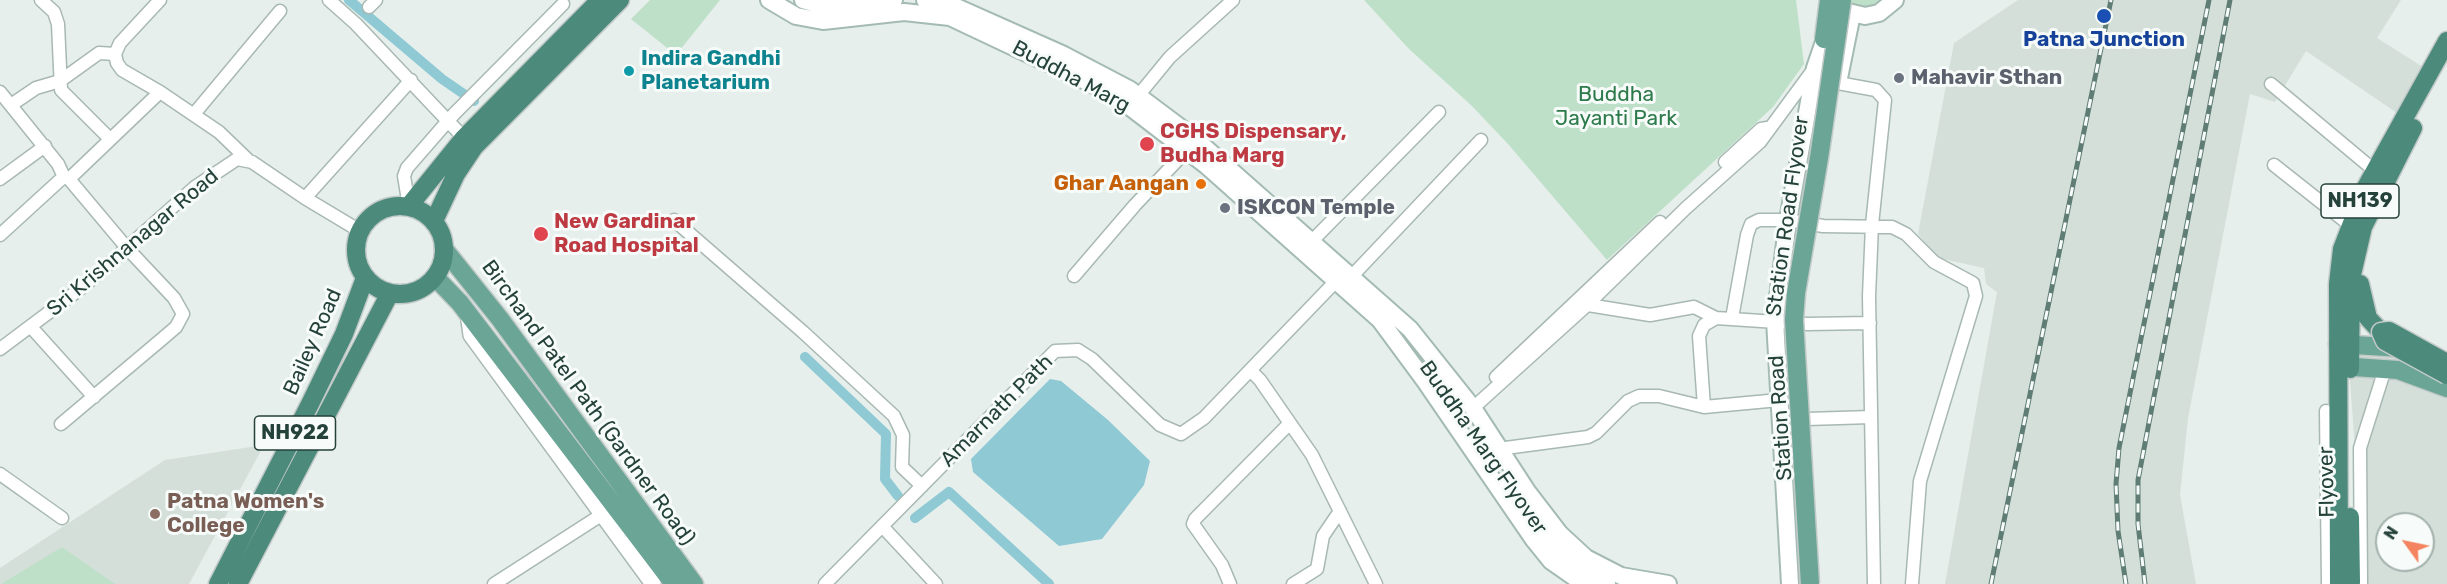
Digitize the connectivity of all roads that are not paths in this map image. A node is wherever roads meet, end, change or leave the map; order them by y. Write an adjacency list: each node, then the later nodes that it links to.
1 (41, 0): 22 (street)
2 (160, 0): 18 (street)
3 (329, 0): 21 (street)
4 (600, 0): 16 (highway)
5 (620, 0): 16 (highway)
6 (769, 0): 15 (main road, Buddha Marg)
7 (803, 0): 8 (main road)
8 (894, 0)
9 (1233, 0): 27 (street)
10 (1895, 0): 13 (main road)
11 (935, 1): 15 (main road, Buddha Marg)
12 (561, 2): 16 (street); 31 (street)
13 (1838, 4): 20 (main road, Station Road); 23 (main road); 110 (main road, Station Road Flyover, bridge); 111 (main road, Station Road Flyover, bridge)
14 (280, 11): 30 (street)
15 (969, 12): 27 (main road, Buddha Marg)
16 (583, 27): 33 (highway); 46 (highway)
17 (2447, 41): 39 (highway, NH139)
18 (115, 54): 22 (street); 26 (street)
19 (2447, 64): 55 (highway, NH139)
20 (1815, 68): 45 (main road, Station Road); 61 (street)
21 (411, 80): 31 (street); 42 (street)
22 (60, 81): 28 (street); 32 (street)
23 (1838, 83): 47 (main road); 48 (street)
24 (2271, 84): 39 (street)
25 (0, 92): 28 (street)
26 (160, 92): 30 (street); 32 (street)
27 (1134, 101): 36 (main road, Buddha Marg); 52 (main road, Buddha Marg)
28 (11, 105): 35 (street)
29 (1439, 112): 52 (street)
30 (194, 114): 37 (street)
31 (451, 117): 33 (street); 43 (street)
32 (109, 138): 40 (street)
33 (464, 138): 43 (highway)
34 (1481, 140): 59 (street, Amarnath Path)
35 (45, 146): 40 (street); 41 (street)
36 (1187, 150): 56 (street); 59 (main road, Buddha Marg)
37 (247, 159): 42 (street); 53 (street, Sri Krishnanagar Road)
38 (2274, 165): 49 (street)
39 (2375, 171): 49 (highway, NH139)
40 (67, 178): 51 (street); 53 (street)
41 (0, 179)
42 (305, 198): 50 (street)
43 (409, 206): 46 (highway); 50 (highway)
44 (674, 220): 90 (street)
45 (1788, 220): 47 (street); 63 (street); 64 (main road, Station Road)
46 (434, 221): 54 (highway)
47 (1813, 224): 48 (street); 66 (main road)
48 (1872, 225): 67 (street); 114 (street)
49 (2350, 225): 55 (highway, NH139)
50 (360, 231): 58 (highway, Bailey Road)
51 (0, 235)
52 (1311, 242): 59 (main road, Buddha Marg)
53 (127, 248): 68 (street, Sri Krishnanagar Road); 79 (street)
54 (444, 249): 57 (highway); 91 (main road, Birchand Patel Path (Gardner Road))
55 (2349, 257): 69 (highway); 70 (highway, NH139)
56 (1074, 276)
57 (435, 277): 60 (highway); 91 (main road, Birchand Patel Path (Gardner Road))
58 (365, 278): 60 (highway, Bailey Road); 95 (highway, Bailey Road / NH922)
59 (1344, 278): 65 (main road, Buddha Marg); 75 (street, Amarnath Path)
60 (390, 293): 96 (highway, NH922)
61 (1581, 304): 62 (street); 81 (street)
62 (1716, 318): 63 (street); 82 (street)
63 (1732, 318): 64 (street)
64 (1775, 320): 66 (street); 80 (main road, Station Road)
65 (1392, 322): 81 (main road); 106 (main road); 107 (main road, Buddha Marg Flyover)
66 (1801, 323): 67 (street); 85 (main road)
67 (1870, 323): 84 (street)
68 (31, 327): 71 (street, Sri Krishnanagar Road); 79 (street)
69 (2381, 332): 73 (highway, bridge); 77 (highway, bridge)
70 (2344, 344): 72 (main road); 76 (highway, NH139)
71 (0, 349)
72 (2447, 358)
73 (2447, 363)
74 (2385, 369): 76 (main road); 78 (main road); 118 (street)
75 (1250, 370): 86 (street); 90 (street, Amarnath Path)
76 (2344, 373): 116 (highway, Flyover / NH139); 117 (highway, Flyover / NH139)
77 (2447, 375)
78 (2447, 388)
79 (94, 397): 87 (street)
80 (1779, 400): 82 (street); 109 (main road, Station Road)
81 (1471, 406): 88 (main road)
82 (1704, 407): 88 (street)
83 (2326, 411): 115 (street)
84 (1871, 417): 85 (street); 113 (street)
85 (1807, 419): 112 (main road)
86 (1290, 423): 92 (street); 103 (street)
87 (61, 424)
88 (1498, 449): 108 (main road)
89 (0, 474): 93 (street)
90 (922, 486): 94 (street, Amarnath Path)
91 (616, 505): 97 (street); 98 (street); 99 (main road, Birchand Patel Path (Gardner Road)); 100 (main road, Birchand Patel Path (Gardner Road))
92 (1340, 512): 104 (street); 105 (street)
93 (62, 518)
94 (882, 526): 101 (street, Amarnath Path); 102 (street)
95 (218, 584)
96 (238, 584)
97 (494, 584)
98 (653, 584)
99 (674, 584)
100 (694, 584)
101 (825, 584)
102 (936, 584)
103 (1230, 584)
104 (1293, 584)
105 (1376, 584)
106 (1584, 584)
107 (1607, 584)
108 (1668, 584)
109 (1790, 584)
110 (1798, 584)
111 (1810, 584)
112 (1818, 584)
113 (1874, 584)
114 (1912, 584)
115 (2328, 584)
116 (2339, 584)
117 (2351, 584)
118 (2361, 584)

